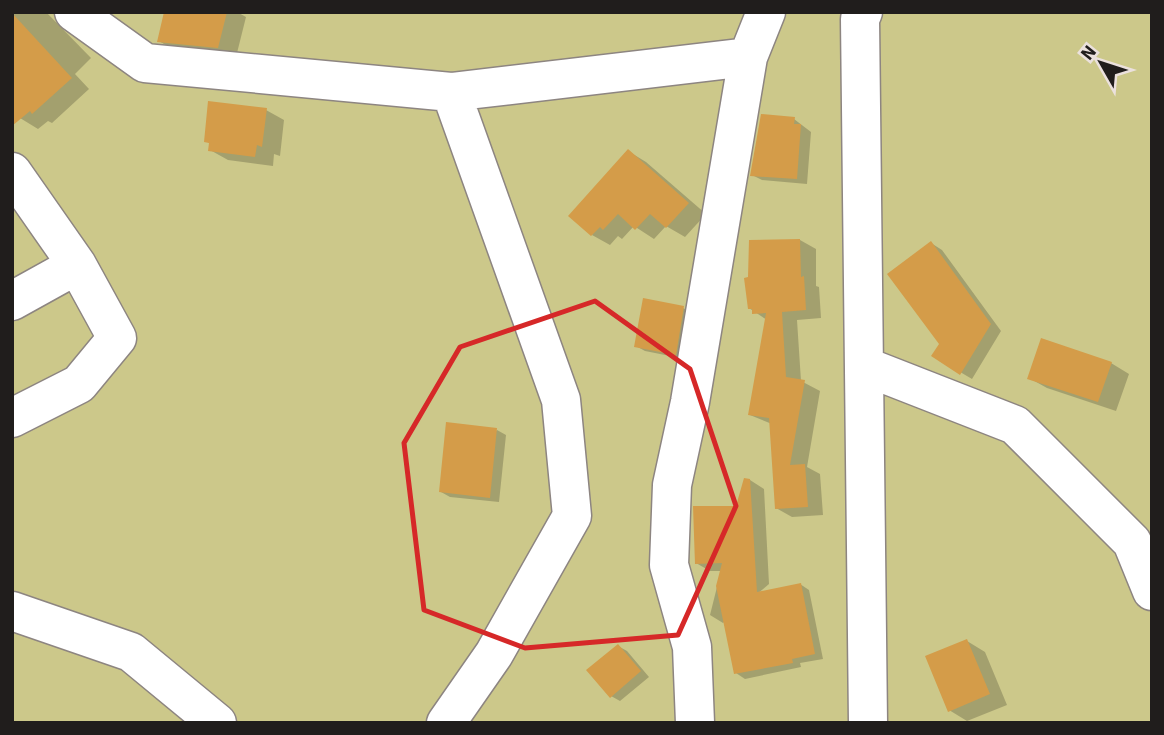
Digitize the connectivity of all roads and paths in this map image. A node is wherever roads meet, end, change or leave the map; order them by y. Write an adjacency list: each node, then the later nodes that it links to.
1 (74, 12): 5 (street)
2 (766, 12): 4 (street)
3 (863, 12): 9 (street)
4 (748, 57): 5 (street); 15 (street)
5 (450, 92): 14 (street)
6 (12, 172): 7 (street)
7 (77, 265): 8 (street); 10 (street)
8 (12, 301)
9 (864, 366): 11 (street); 16 (street)
10 (12, 418)
11 (1152, 591)
12 (12, 611): 13 (street)
13 (217, 723)
14 (446, 723)
15 (695, 723)
16 (868, 723)

